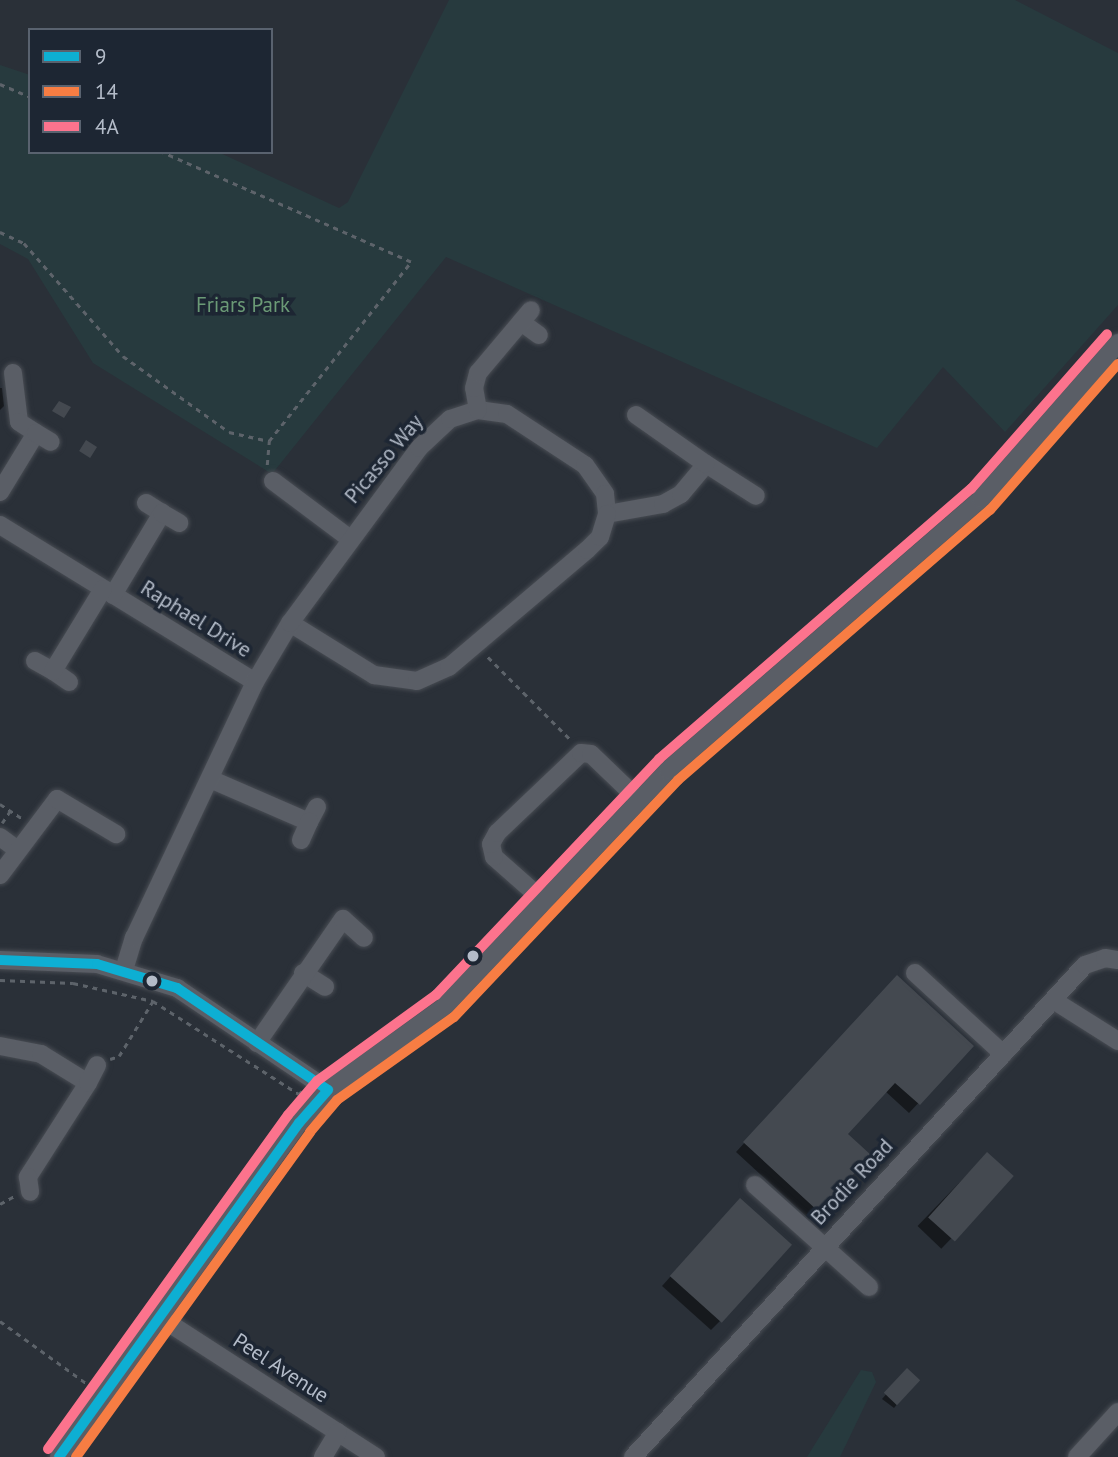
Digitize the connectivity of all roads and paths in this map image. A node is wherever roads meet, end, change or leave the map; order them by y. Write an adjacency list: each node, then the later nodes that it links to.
1 (0, 84): 2 (path)
2 (28, 96)
3 (167, 154): 10 (path)
4 (0, 232): 10 (path)
5 (539, 335): 8 (street)
6 (1118, 345): 30 (street)
7 (13, 373): 13 (street)
8 (478, 410): 17 (street); 20 (street, Picasso Way)
9 (636, 415): 11 (street)
10 (269, 441): 12 (path)
11 (706, 464): 14 (street); 17 (street)
12 (273, 481): 20 (street)
13 (0, 492)
14 (756, 496)
15 (146, 503): 16 (street)
16 (162, 513): 18 (street); 21 (street, Raphael Drive)
17 (607, 514): 23 (street)
18 (179, 523)
19 (0, 525): 21 (street, Raphael Drive)
20 (349, 538): 22 (street, Picasso Way)
21 (108, 592): 25 (street, Raphael Drive); 27 (street, Raphael Drive)
22 (290, 623): 23 (street); 27 (street, Picasso Way)
23 (476, 645): 28 (path)
24 (35, 661): 25 (street)
25 (53, 671): 26 (street)
26 (69, 682)
27 (256, 682): 29 (street, Picasso Way)
28 (578, 747)
29 (210, 779): 37 (street); 44 (street, Picasso Way)
30 (639, 800): 40 (street); 40 (street)
31 (0, 804): 32 (path)
32 (10, 811): 33 (path); 34 (path)
33 (0, 826)
34 (34, 828): 35 (street); 38 (street)
35 (116, 834)
36 (0, 837): 38 (street)
37 (302, 840)
38 (18, 850): 39 (street)
39 (0, 874)
40 (545, 902): 57 (street)
41 (365, 938): 45 (street)
42 (0, 960): 44 (street)
43 (1118, 960): 49 (street, Brodie Road)
44 (124, 970): 52 (street)
45 (303, 973): 48 (street); 52 (street)
46 (915, 973): 54 (street)
47 (0, 980): 50 (path)
48 (326, 986)
49 (1053, 1000): 51 (street); 54 (street, Brodie Road)
50 (153, 1001): 55 (path); 57 (path)
51 (1118, 1041)
52 (257, 1043): 57 (street)
53 (0, 1046): 56 (street)
54 (1003, 1054): 60 (street, Brodie Road)
55 (97, 1065): 56 (street)
56 (88, 1083): 59 (street)
57 (321, 1086): 62 (street)
58 (755, 1185): 60 (street)
59 (30, 1192)
60 (824, 1245): 61 (street); 70 (street, Brodie Road)
61 (869, 1287)
62 (161, 1318): 64 (street); 66 (street, Peel Avenue)
63 (0, 1321): 64 (path)
64 (104, 1396): 67 (street)
65 (1118, 1412): 71 (street)
66 (338, 1433): 68 (street); 69 (street, Peel Avenue)
67 (59, 1457)
68 (323, 1457)
69 (376, 1457)
70 (633, 1457)
71 (1077, 1457)

